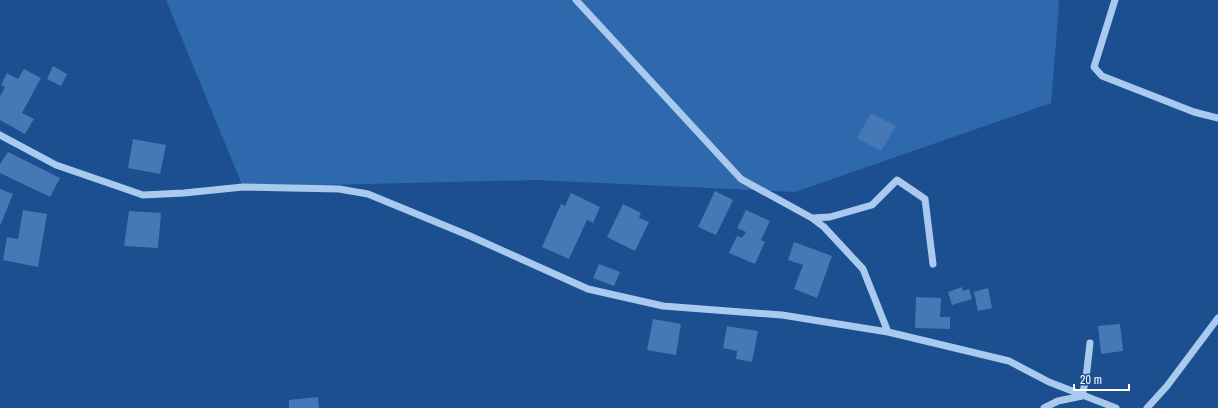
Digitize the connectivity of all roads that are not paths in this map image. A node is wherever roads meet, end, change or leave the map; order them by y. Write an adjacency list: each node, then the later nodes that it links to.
1 (576, 0): 5 (street)
2 (1115, 0): 3 (street)
3 (1218, 118)
4 (0, 135): 8 (street)
5 (812, 218): 6 (street); 8 (street)
6 (933, 264)
7 (1218, 318): 13 (street)
8 (888, 332): 10 (street)
9 (1090, 343): 10 (street)
10 (1082, 396): 11 (street); 12 (street)
11 (1044, 408)
12 (1116, 408)
13 (1147, 408)

